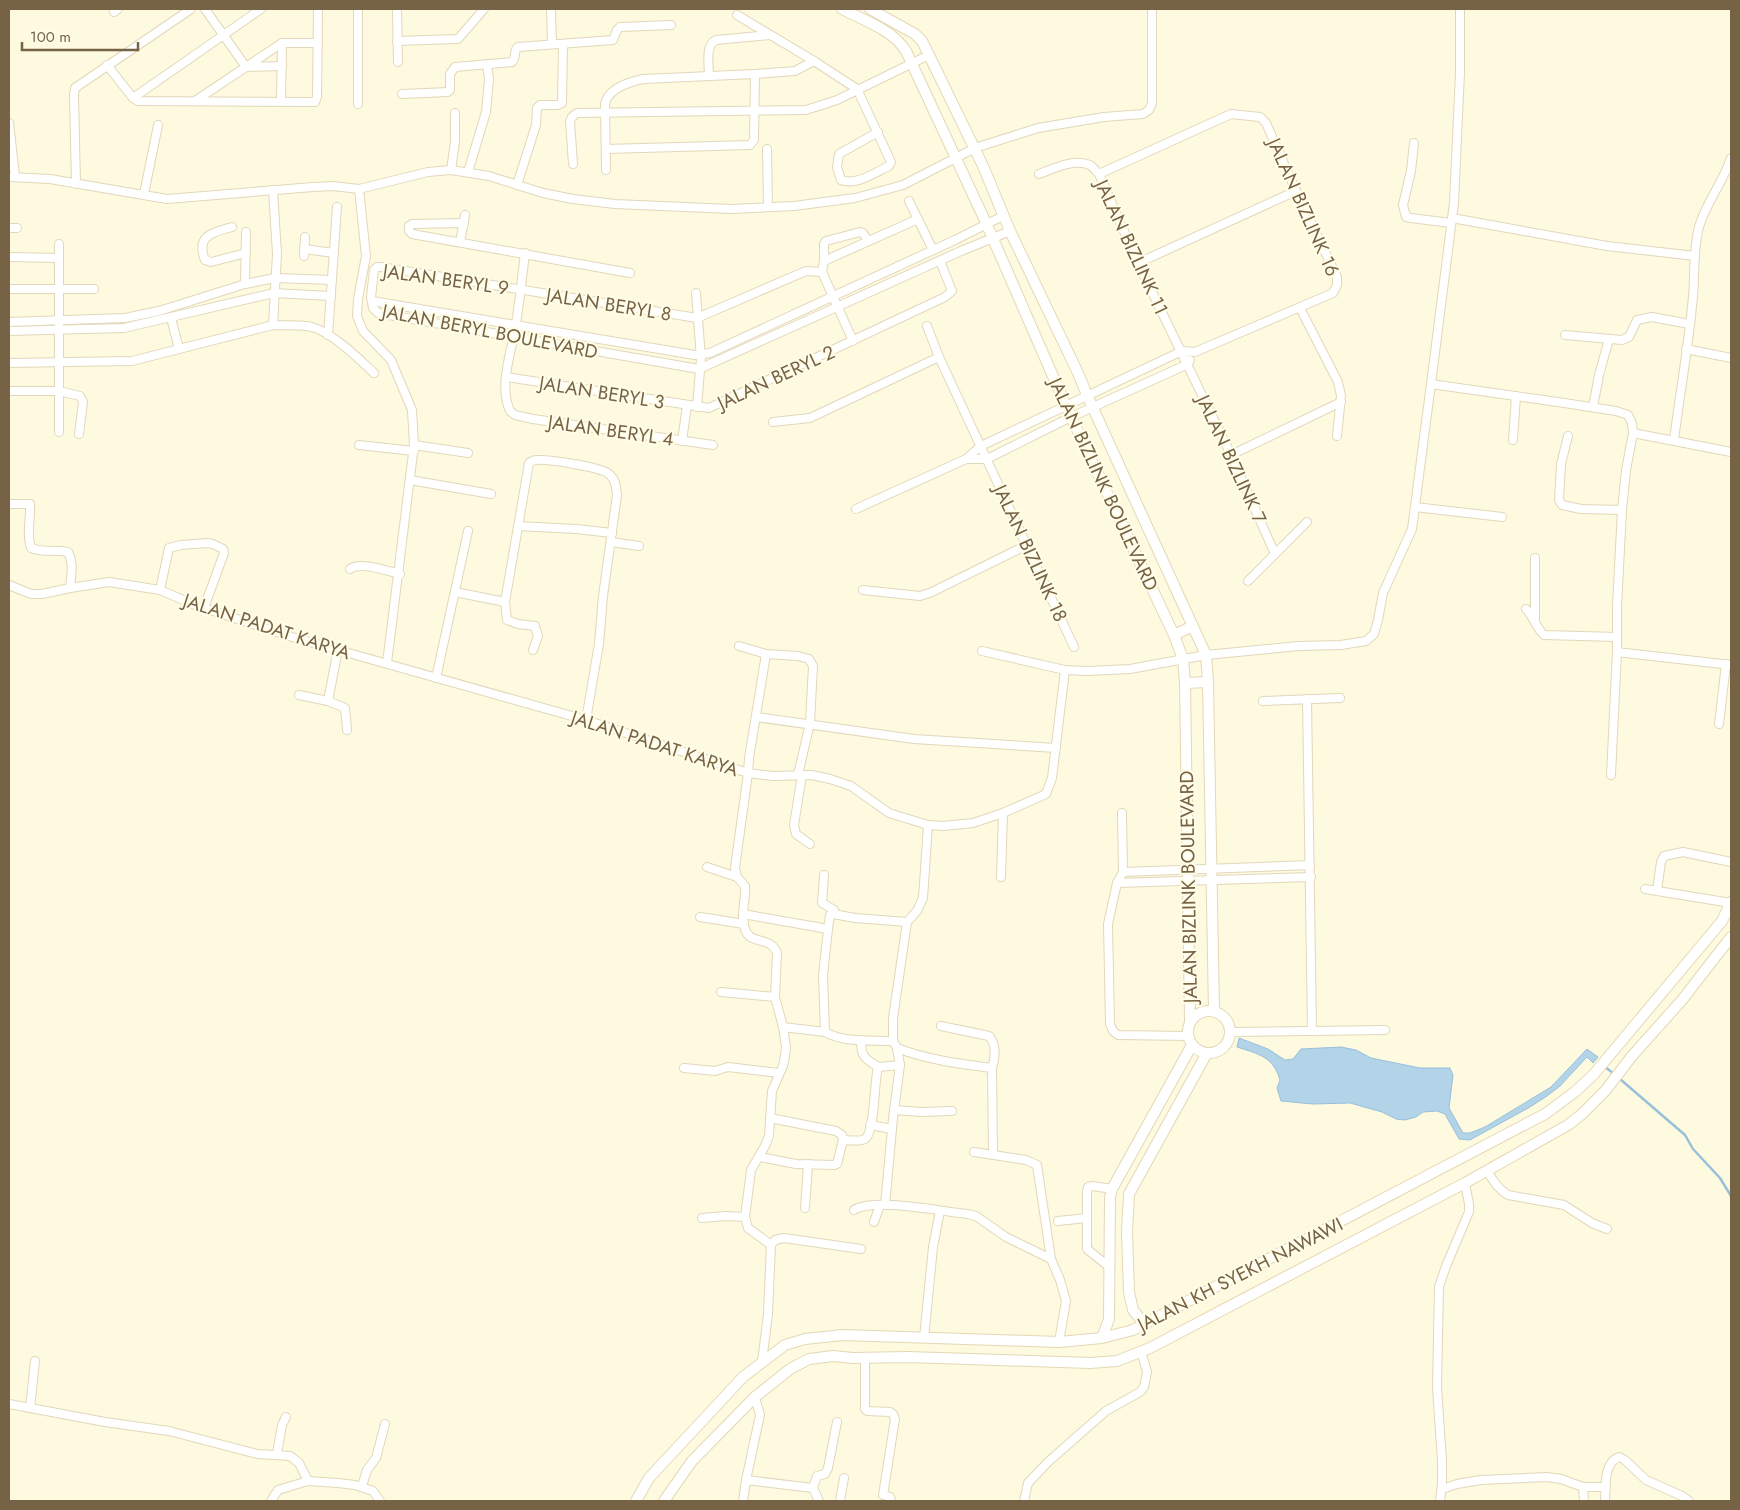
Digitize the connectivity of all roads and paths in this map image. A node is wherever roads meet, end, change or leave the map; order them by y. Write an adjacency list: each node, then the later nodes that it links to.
1 (191, 9): 27 (street)
2 (205, 9): 16 (street)
3 (260, 9): 16 (street)
4 (318, 9): 19 (street)
5 (358, 9): 37 (street)
6 (397, 9): 17 (street)
7 (484, 9): 17 (street)
8 (842, 9): 26 (street, JALAN BIZLINK BOULEVARD)
9 (870, 9): 22 (street, JALAN BIZLINK BOULEVARD)
10 (1152, 9): 45 (street)
11 (1460, 9): 68 (street)
12 (550, 10): 20 (street)
13 (737, 15): 15 (street)
14 (671, 25): 21 (street)
15 (770, 34): 23 (street); 31 (street)
16 (224, 36): 28 (street); 34 (street)
17 (398, 41): 24 (street)
18 (282, 42): 19 (street); 28 (street); 29 (street)
19 (318, 43): 35 (street)
20 (552, 44): 21 (street); 25 (street)
21 (563, 44): 58 (street)
22 (929, 55): 26 (street); 45 (street, JALAN BIZLINK BOULEVARD)
23 (814, 61): 30 (street); 32 (street)
24 (398, 62)
25 (487, 64): 33 (street); 53 (street)
26 (912, 65): 32 (street); 48 (street, JALAN BIZLINK BOULEVARD)
27 (107, 66): 34 (street); 57 (street)
28 (246, 66): 29 (street); 36 (street)
29 (282, 66): 35 (street)
30 (755, 74): 31 (street); 38 (street)
31 (709, 76): 39 (street)
32 (857, 89): 38 (street); 43 (street)
33 (402, 94)
34 (133, 98): 36 (street)
35 (281, 101): 36 (street)
36 (194, 102)
37 (358, 104)
38 (754, 109): 39 (street); 46 (street)
39 (605, 112): 46 (street); 50 (street)
40 (455, 113): 51 (street)
41 (9, 123): 56 (street)
42 (158, 125): 62 (street)
43 (878, 132): 43 (street)
44 (1414, 144): 68 (street)
45 (974, 148): 48 (street); 66 (street, JALAN BIZLINK BOULEVARD)
46 (606, 149): 52 (street)
47 (767, 149): 65 (street)
48 (955, 158): 65 (street); 69 (street, JALAN BIZLINK BOULEVARD)
49 (1731, 158): 82 (street)
50 (573, 164)
51 (451, 170): 53 (street); 59 (street)
52 (606, 170)
53 (468, 172): 58 (street)
54 (1038, 174): 55 (street, JALAN BIZLINK 11)
55 (1099, 174): 61 (street, JALAN BIZLINK 16); 87 (street, JALAN BIZLINK 11)
56 (12, 176): 57 (street)
57 (76, 184): 62 (street)
58 (517, 185): 65 (street)
59 (359, 189): 60 (street); 155 (street)
60 (274, 190): 62 (street); 90 (street)
61 (1296, 191): 87 (street); 102 (street, JALAN BIZLINK 16)
62 (144, 194)
63 (909, 201): 67 (street)
64 (337, 207): 80 (street)
65 (768, 207)
66 (1003, 216): 69 (street, JALAN BERYL BOULEVARD); 71 (street, JALAN BIZLINK BOULEVARD)
67 (918, 219): 75 (street); 78 (street)
68 (1452, 220): 82 (street); 131 (street)
69 (987, 225): 74 (street, JALAN BIZLINK BOULEVARD); 78 (street, JALAN BERYL BOULEVARD)
70 (232, 226): 79 (street)
71 (1010, 231): 74 (street, JALAN BERYL BOULEVARD); 134 (street, JALAN BIZLINK BOULEVARD)
72 (246, 232): 79 (street)
73 (305, 237): 80 (street)
74 (993, 239): 86 (street, JALAN BERYL BOULEVARD); 138 (street, JALAN BIZLINK BOULEVARD)
75 (868, 241): 85 (street); 85 (street)
76 (460, 242): 76 (street, JALAN BERYL 9); 81 (street, JALAN BERYL 9)
77 (59, 244): 84 (street)
78 (933, 250): 101 (street, JALAN BERYL BOULEVARD)
79 (246, 253): 92 (street)
80 (334, 253): 91 (street)
81 (525, 253): 89 (street, JALAN BERYL 9); 96 (street)
82 (1695, 256): 109 (street)
83 (9, 257): 84 (street)
84 (59, 258): 94 (street)
85 (824, 261): 88 (street)
86 (940, 261): 101 (street, JALAN BERYL BOULEVARD); 118 (street, JALAN BERYL 2)
87 (1138, 263): 121 (street, JALAN BIZLINK 11)
88 (822, 272): 101 (street); 105 (street)
89 (630, 273)
90 (275, 278): 91 (street); 92 (street); 97 (street)
91 (332, 280): 99 (street)
92 (245, 284): 103 (street)
93 (9, 289): 94 (street)
94 (59, 289): 95 (street); 106 (street)
95 (94, 289)
96 (520, 289): 100 (street, JALAN BERYL 9); 105 (street, JALAN BERYL 8); 114 (street)
97 (274, 293): 99 (street); 104 (street); 110 (street)
98 (696, 294): 105 (street)
99 (331, 296): 115 (street)
100 (372, 301): 114 (street, JALAN BERYL BOULEVARD); 114 (street, JALAN BERYL BOULEVARD)
101 (836, 303): 118 (street); 125 (street, JALAN BERYL BOULEVARD); 125 (street, JALAN BERYL BOULEVARD)
102 (1300, 308): 122 (street); 136 (street)
103 (159, 310): 106 (street); 107 (street)
104 (171, 318): 107 (street); 120 (street)
105 (697, 318): 125 (street)
106 (59, 320): 108 (street); 113 (street)
107 (160, 321): 113 (street)
108 (9, 322)
109 (1689, 324): 117 (street); 119 (street)
110 (273, 325): 115 (street); 120 (street)
111 (927, 326): 123 (street, JALAN BIZLINK 18)
112 (9, 331): 113 (street)
113 (59, 331): 127 (street)
114 (514, 331): 125 (street, JALAN BERYL BOULEVARD); 125 (street, JALAN BERYL BOULEVARD); 130 (street)
115 (328, 335): 129 (street)
116 (1565, 335): 117 (street)
117 (1609, 339): 141 (street)
118 (853, 341): 139 (street, JALAN BERYL 2)
119 (1686, 349): 124 (street); 150 (street)
120 (179, 350): 127 (street)
121 (1182, 351): 122 (street); 128 (street, JALAN BIZLINK 11); 134 (street)
122 (1195, 352): 128 (street)
123 (939, 357): 143 (street); 154 (street, JALAN BIZLINK 18)
124 (1731, 358)
125 (700, 362): 139 (street)
126 (9, 363): 127 (street)
127 (59, 363): 133 (street)
128 (1188, 364): 140 (street); 158 (street, JALAN BIZLINK 7)
129 (374, 373)
130 (506, 377): 137 (street, JALAN BERYL 3); 151 (street, JALAN BERYL 4)
131 (1431, 384): 135 (street); 164 (street)
132 (9, 391): 133 (street)
133 (59, 391): 144 (street); 146 (street)
134 (1087, 395): 138 (street); 140 (street, JALAN BIZLINK BOULEVARD)
135 (1516, 396): 141 (street); 149 (street)
136 (1341, 402): 147 (street); 158 (street)
137 (688, 406): 139 (street, JALAN BERYL 3); 151 (street)
138 (1066, 406): 142 (street, JALAN BIZLINK BOULEVARD); 154 (street)
139 (697, 407)
140 (1093, 407): 142 (street); 189 (street, JALAN BIZLINK BOULEVARD)
141 (1593, 407): 145 (street)
142 (1071, 417): 160 (street); 190 (street, JALAN BIZLINK BOULEVARD)
143 (773, 422)
144 (59, 432)
145 (1633, 432): 150 (street); 166 (street)
146 (79, 434)
147 (1337, 436)
148 (1568, 436): 166 (street)
149 (1513, 440)
150 (1674, 440): 157 (street)
151 (682, 441): 153 (street, JALAN BERYL 4)
152 (359, 444): 155 (street)
153 (713, 445)
154 (981, 446): 159 (street); 160 (street, JALAN BIZLINK 18)
155 (414, 448): 156 (street); 161 (street)
156 (468, 452)
157 (1731, 452)
158 (1231, 455): 175 (street, JALAN BIZLINK 7)
159 (966, 459): 160 (street); 165 (street)
160 (987, 459): 174 (street, JALAN BIZLINK 18)
161 (410, 480): 162 (street); 178 (street)
162 (490, 494)
163 (9, 504): 181 (street)
164 (1415, 508): 167 (street); 199 (street)
165 (856, 509)
166 (1622, 510): 191 (street)
167 (1502, 517)
168 (1307, 522): 175 (street)
169 (518, 526): 171 (street); 171 (street); 185 (street)
170 (468, 531): 184 (street)
171 (612, 533): 172 (street)
172 (611, 542): 173 (street); 213 (street)
173 (639, 546)
174 (1027, 546): 183 (street); 193 (street, JALAN BIZLINK 18)
175 (1275, 554): 179 (street)
176 (1535, 558): 188 (street)
177 (350, 570): 178 (street)
178 (400, 574): 201 (street)
179 (1248, 581)
180 (9, 584): 181 (street, JALAN PADAT KARYA)
181 (70, 588): 182 (street, JALAN PADAT KARYA)
182 (160, 590): 186 (street, JALAN PADAT KARYA); 186 (street)
183 (863, 590)
184 (455, 592): 185 (street); 204 (street)
185 (505, 602): 195 (street)
186 (204, 608): 194 (street, JALAN PADAT KARYA)
187 (1526, 609): 188 (street)
188 (1535, 622): 191 (street)
189 (1193, 626): 190 (street); 199 (street, JALAN BIZLINK BOULEVARD)
190 (1174, 635): 200 (street, JALAN BIZLINK BOULEVARD)
191 (1617, 637): 197 (street)
192 (739, 646): 198 (street)
193 (1074, 647)
194 (338, 649): 201 (street, JALAN PADAT KARYA); 210 (street)
195 (533, 650)
196 (982, 651): 203 (street)
197 (1617, 652): 202 (street); 220 (street)
198 (766, 654): 212 (street); 214 (street)
199 (1206, 655): 200 (street); 205 (street, JALAN BIZLINK BOULEVARD)
200 (1184, 659): 203 (street); 206 (street, JALAN BIZLINK BOULEVARD)
201 (387, 663): 204 (street, JALAN PADAT KARYA)
202 (1728, 665): 215 (street)
203 (1065, 670): 217 (street)
204 (436, 678): 213 (street, JALAN PADAT KARYA)
205 (1208, 682): 206 (street); 228 (street, JALAN BIZLINK BOULEVARD)
206 (1185, 683): 231 (street, JALAN BIZLINK BOULEVARD)
207 (299, 695): 210 (street)
208 (1340, 698): 209 (street)
209 (1307, 699): 211 (street); 226 (street)
210 (328, 700): 216 (street)
211 (1263, 701)
212 (756, 717): 214 (street); 218 (street)
213 (586, 720): 218 (street, JALAN PADAT KARYA)
214 (810, 723): 217 (street); 219 (street)
215 (1720, 724)
216 (346, 730)
217 (1056, 748): 222 (street)
218 (748, 773): 219 (street); 234 (street, JALAN PADAT KARYA)
219 (800, 775): 223 (street); 224 (street)
220 (1611, 775)
221 (1122, 813): 229 (street)
222 (1002, 814): 223 (street); 232 (street)
223 (928, 825): 243 (street)
224 (810, 844)
225 (1731, 862): 238 (street)
226 (1310, 865): 228 (street); 233 (street)
227 (707, 867): 234 (street)
228 (1211, 868): 231 (street); 235 (street, JALAN BIZLINK BOULEVARD)
229 (1123, 872): 231 (street); 236 (street)
230 (824, 875): 241 (street)
231 (1188, 875): 235 (street); 236 (street); 250 (street, JALAN BIZLINK BOULEVARD)
232 (1002, 876)
233 (1311, 876): 235 (street); 253 (street)
234 (737, 877): 240 (street, JALAN PADAT KARYA)
235 (1211, 880): 249 (street, JALAN BIZLINK BOULEVARD)
236 (1117, 883): 258 (street)
237 (1645, 889): 238 (street)
238 (1657, 890): 239 (street)
239 (1731, 902): 293 (street, JALAN KH SYEKH NAWAWI)
240 (743, 914): 244 (street, JALAN PADAT KARYA); 245 (street)
241 (835, 914): 243 (street); 245 (street)
242 (700, 916): 244 (street)
243 (906, 922): 259 (street)
244 (744, 924): 248 (street)
245 (828, 929): 255 (street)
246 (1731, 937): 276 (street, JALAN KH SYEKH NAWAWI)
247 (720, 992): 248 (street)
248 (775, 997): 252 (street)
249 (1214, 1011): 250 (street); 256 (street)
250 (1190, 1021): 258 (street)
251 (941, 1026): 264 (street)
252 (783, 1027): 255 (street); 265 (street)
253 (1312, 1030): 254 (street); 256 (street)
254 (1385, 1030)
255 (825, 1032): 257 (street)
256 (1230, 1032): 260 (street)
257 (861, 1040): 259 (street); 262 (street)
258 (1190, 1041): 260 (street); 278 (street)
259 (895, 1044): 261 (street); 264 (street)
260 (1207, 1053): 293 (street)
261 (900, 1066): 262 (street); 266 (street)
262 (878, 1067): 269 (street)
263 (684, 1068): 265 (street)
264 (992, 1068): 273 (street)
265 (779, 1073): 268 (street)
266 (894, 1110): 267 (street); 270 (street)
267 (952, 1111)
268 (770, 1118): 271 (street); 274 (street)
269 (870, 1125): 270 (street); 271 (street)
270 (892, 1129): 279 (street)
271 (843, 1140): 275 (street)
272 (974, 1152): 273 (street)
273 (993, 1155): 291 (street)
274 (760, 1157): 275 (street); 283 (street)
275 (808, 1164): 280 (street)
276 (1486, 1170): 277 (street, JALAN KH SYEKH NAWAWI); 288 (street)
277 (1466, 1183): 297 (street, JALAN KH SYEKH NAWAWI); 315 (street)
278 (1112, 1189): 285 (street); 292 (street)
279 (883, 1205): 281 (street); 282 (street); 287 (street)
280 (804, 1208)
281 (854, 1210)
282 (940, 1211): 291 (street); 294 (street)
283 (745, 1217): 284 (street); 289 (street)
284 (702, 1218)
285 (1086, 1218): 286 (street); 292 (street)
286 (1058, 1221)
287 (874, 1222)
288 (1606, 1229)
289 (771, 1245): 290 (street); 300 (street)
290 (861, 1249)
291 (1051, 1260): 296 (street)
292 (1108, 1266): 295 (street)
293 (1145, 1325): 295 (street, JALAN KH SYEKH NAWAWI)
294 (924, 1338): 296 (street, JALAN KH SYEKH NAWAWI); 300 (street, JALAN KH SYEKH NAWAWI)
295 (1102, 1338): 296 (street, JALAN KH SYEKH NAWAWI)
296 (1058, 1342)
297 (1141, 1351): 298 (street, JALAN KH SYEKH NAWAWI); 324 (street)
298 (865, 1358): 301 (street, JALAN KH SYEKH NAWAWI); 323 (street)
299 (35, 1362): 303 (street)
300 (762, 1362): 318 (street, JALAN KH SYEKH NAWAWI)
301 (755, 1398): 309 (street); 319 (street, JALAN KH SYEKH NAWAWI)
302 (9, 1404): 303 (street)
303 (30, 1408): 307 (street)
304 (286, 1417): 307 (street)
305 (837, 1422): 314 (street)
306 (385, 1424): 311 (street)
307 (278, 1454): 310 (street)
308 (844, 1478): 322 (street)
309 (746, 1480): 314 (street); 320 (street)
310 (308, 1481): 311 (street); 316 (street)
311 (362, 1486): 317 (street)
312 (1583, 1487): 313 (street); 315 (street); 326 (street)
313 (1606, 1487): 327 (street); 328 (street)
314 (813, 1488): 321 (street)
315 (1442, 1489): 325 (street)
316 (271, 1501)
317 (380, 1501)
318 (636, 1501)
319 (664, 1501)
320 (743, 1501)
321 (819, 1501)
322 (840, 1501)
323 (891, 1501)
324 (1024, 1501)
325 (1440, 1501)
326 (1584, 1501)
327 (1605, 1501)
328 (1689, 1501)

